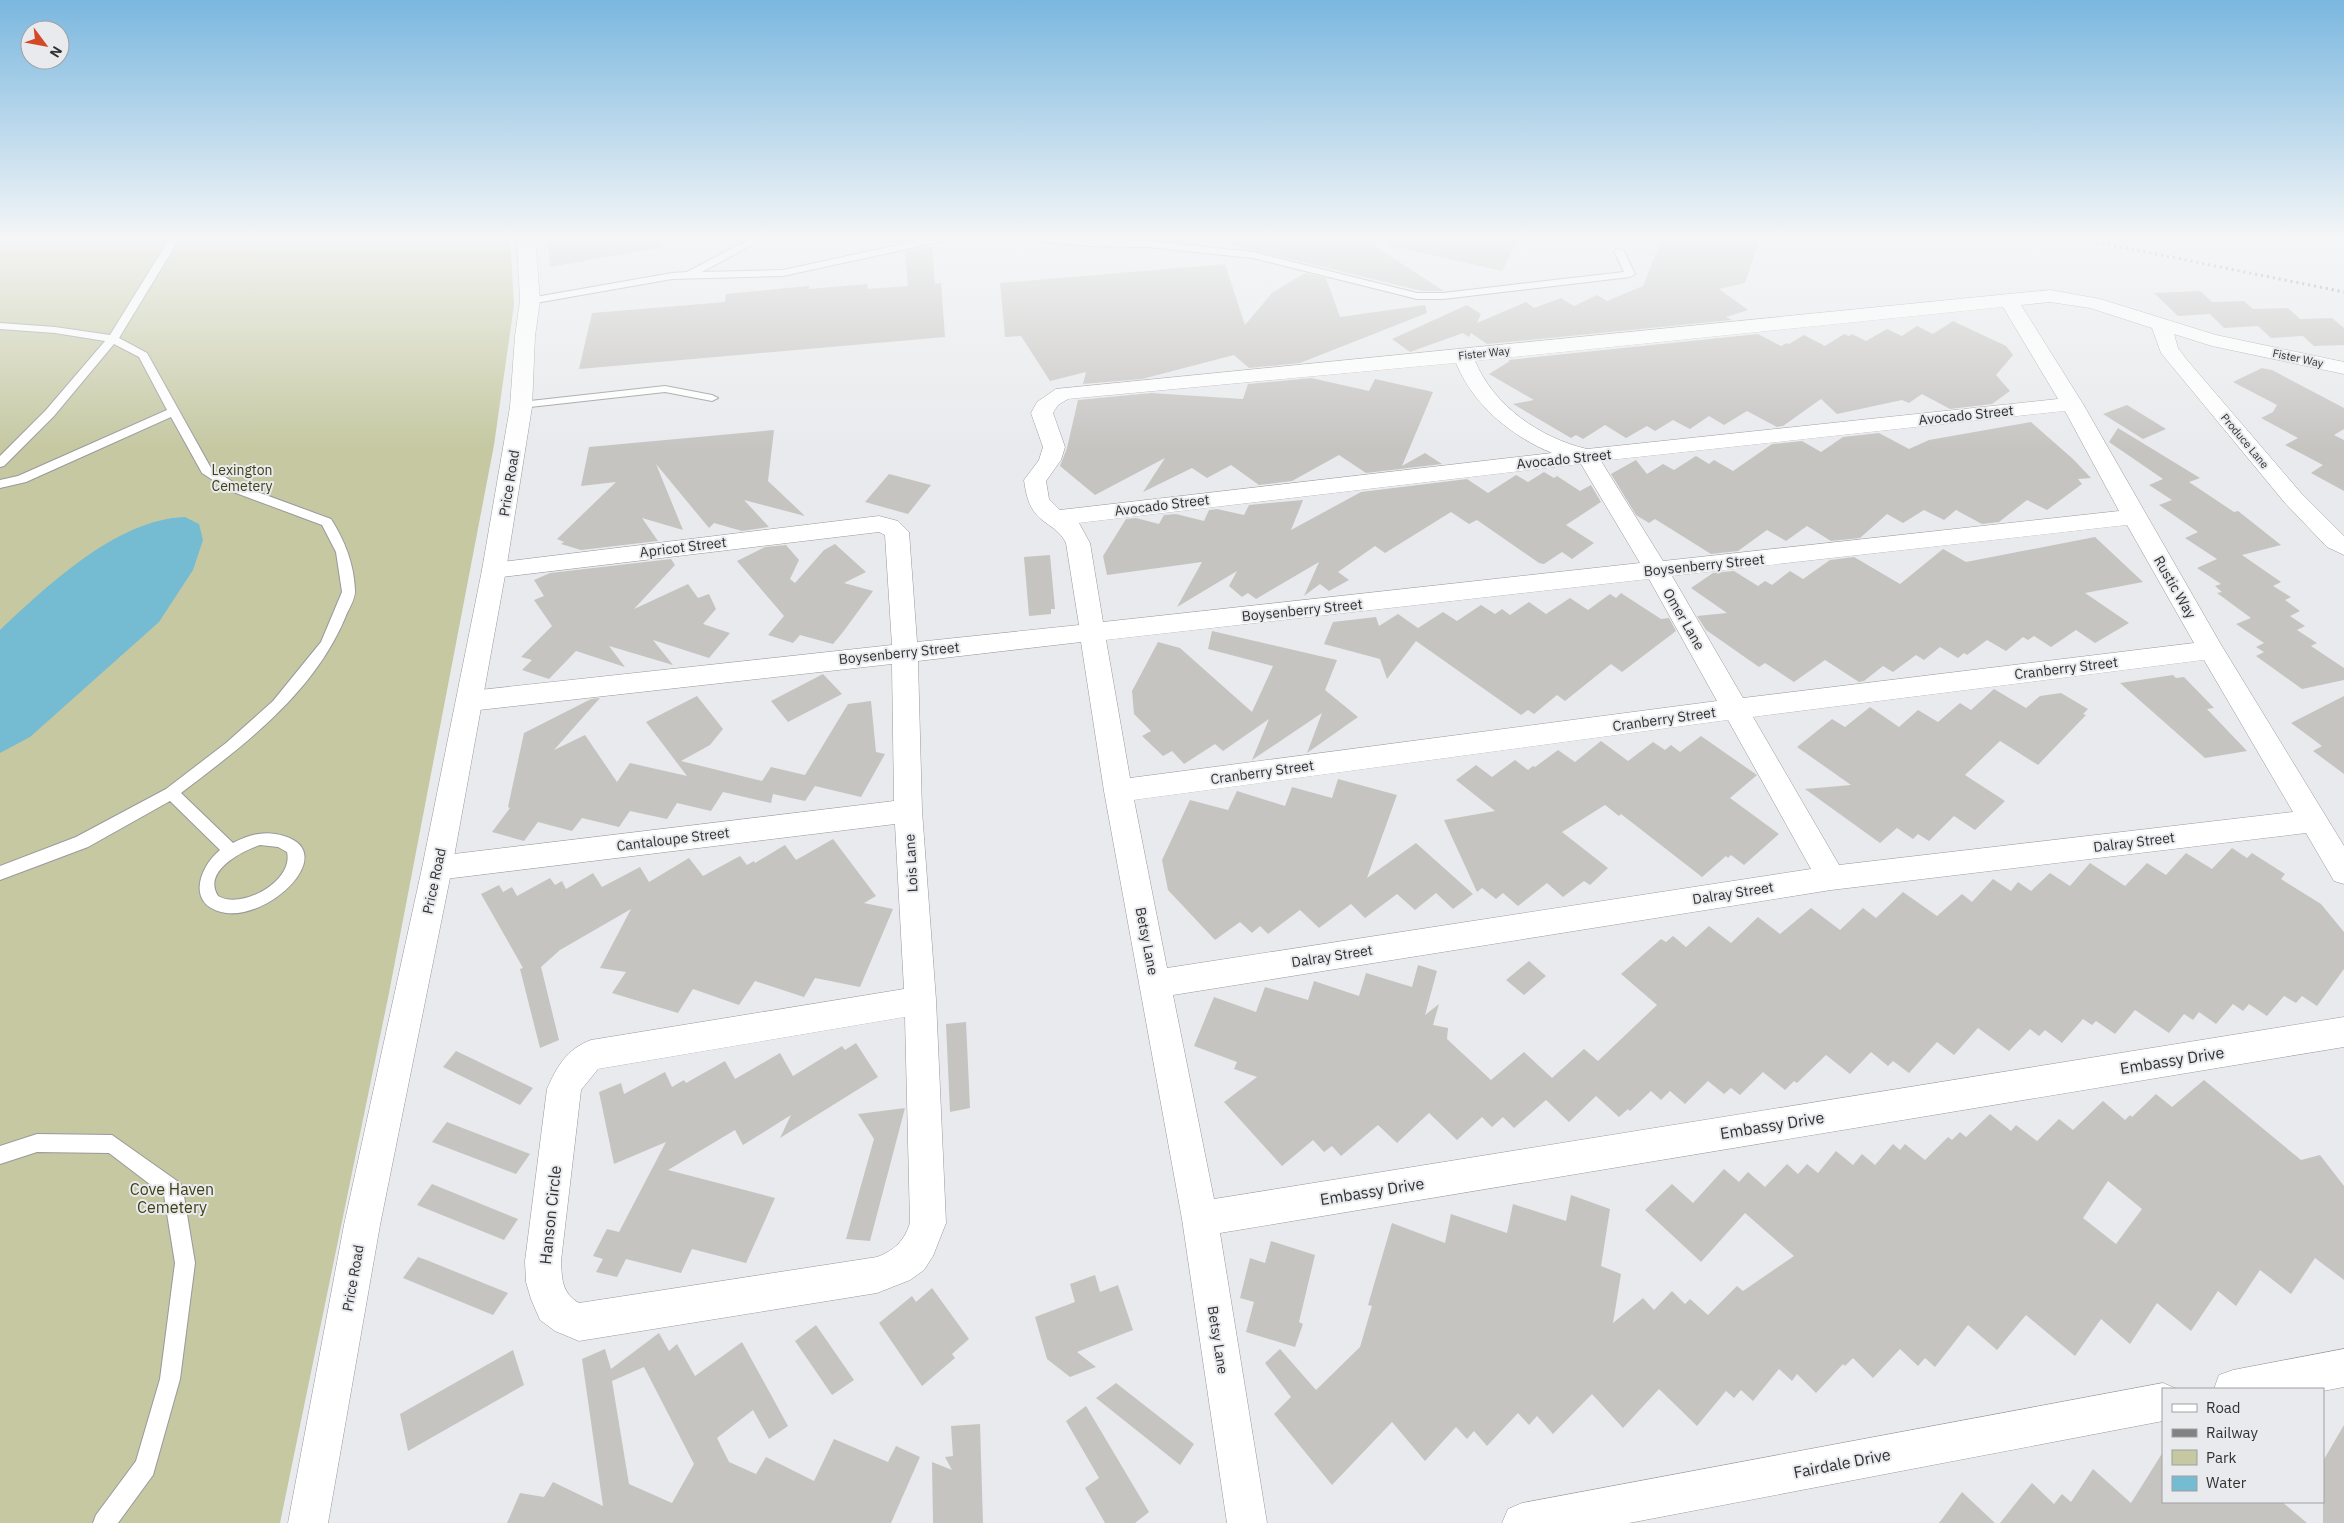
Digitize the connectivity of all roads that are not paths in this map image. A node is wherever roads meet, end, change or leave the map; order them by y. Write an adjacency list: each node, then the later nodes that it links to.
1 (133, 307): 8 (lane)
2 (529, 307): 14 (street, Price Road)
3 (1949, 307): 9 (street, Fister Way)
4 (2013, 307): 13 (street, Rustic Way)
5 (2100, 307): 7 (street, Fister Way)
6 (0, 326): 8 (lane)
7 (2161, 326): 10 (street, Fister Way); 22 (street, Produce Lane)
8 (113, 339): 15 (lane); 17 (lane)
9 (1463, 356): 11 (street, Fister Way); 16 (street)
10 (2344, 368)
11 (1063, 393): 20 (street, Betsy Lane)
12 (712, 398): 14 (lane)
13 (2072, 404): 16 (street, Avocado Street); 19 (street, Rustic Way)
14 (521, 405): 23 (street, Price Road)
15 (174, 411): 18 (lane); 31 (lane)
16 (1587, 456): 20 (street, Avocado Street); 24 (street, Omer Lane)
17 (0, 463)
18 (0, 484)
19 (2134, 517): 24 (street, Boysenberry Street); 26 (street, Rustic Way)
20 (1056, 518): 25 (street, Betsy Lane)
21 (870, 525): 23 (street, Apricot Street); 27 (street, Lois Lane)
22 (2344, 547)
23 (494, 570): 28 (street, Price Road)
24 (1657, 571): 25 (street, Boysenberry Street); 29 (street, Omer Lane)
25 (1093, 634): 27 (street, Boysenberry Street); 30 (street, Betsy Lane)
26 (2211, 650): 29 (street, Cranberry Street); 33 (street, Rustic Way)
27 (905, 652): 28 (street, Boysenberry Street); 32 (street, Lois Lane)
28 (470, 701): 35 (street, Price Road)
29 (1736, 709): 30 (street, Cranberry Street); 38 (street, Omer Lane)
30 (1118, 791): 39 (street, Betsy Lane)
31 (171, 793): 34 (lane); 37 (lane)
32 (908, 811): 35 (street, Cantaloupe Street); 40 (street, Lois Lane)
33 (2313, 821): 36 (street, Rustic Way); 38 (street, Dalray Street)
34 (231, 851): 34 (lane)
35 (437, 868): 49 (street, Price Road)
36 (2344, 872)
37 (0, 873)
38 (1831, 878): 39 (street, Dalray Street)
39 (1155, 984): 43 (street, Betsy Lane)
40 (920, 1000): 44 (street, Lois Lane); 44 (street, Hanson Circle)
41 (2344, 1032): 43 (street, Embassy Drive)
42 (0, 1155): 48 (lane)
43 (1200, 1219): 50 (street, Betsy Lane)
44 (928, 1223)
45 (2344, 1368): 46 (street)
46 (2238, 1388)
47 (2162, 1402): 51 (street, Fairdale Drive)
48 (104, 1523)
49 (308, 1523)
50 (1247, 1523)
51 (1522, 1523)

